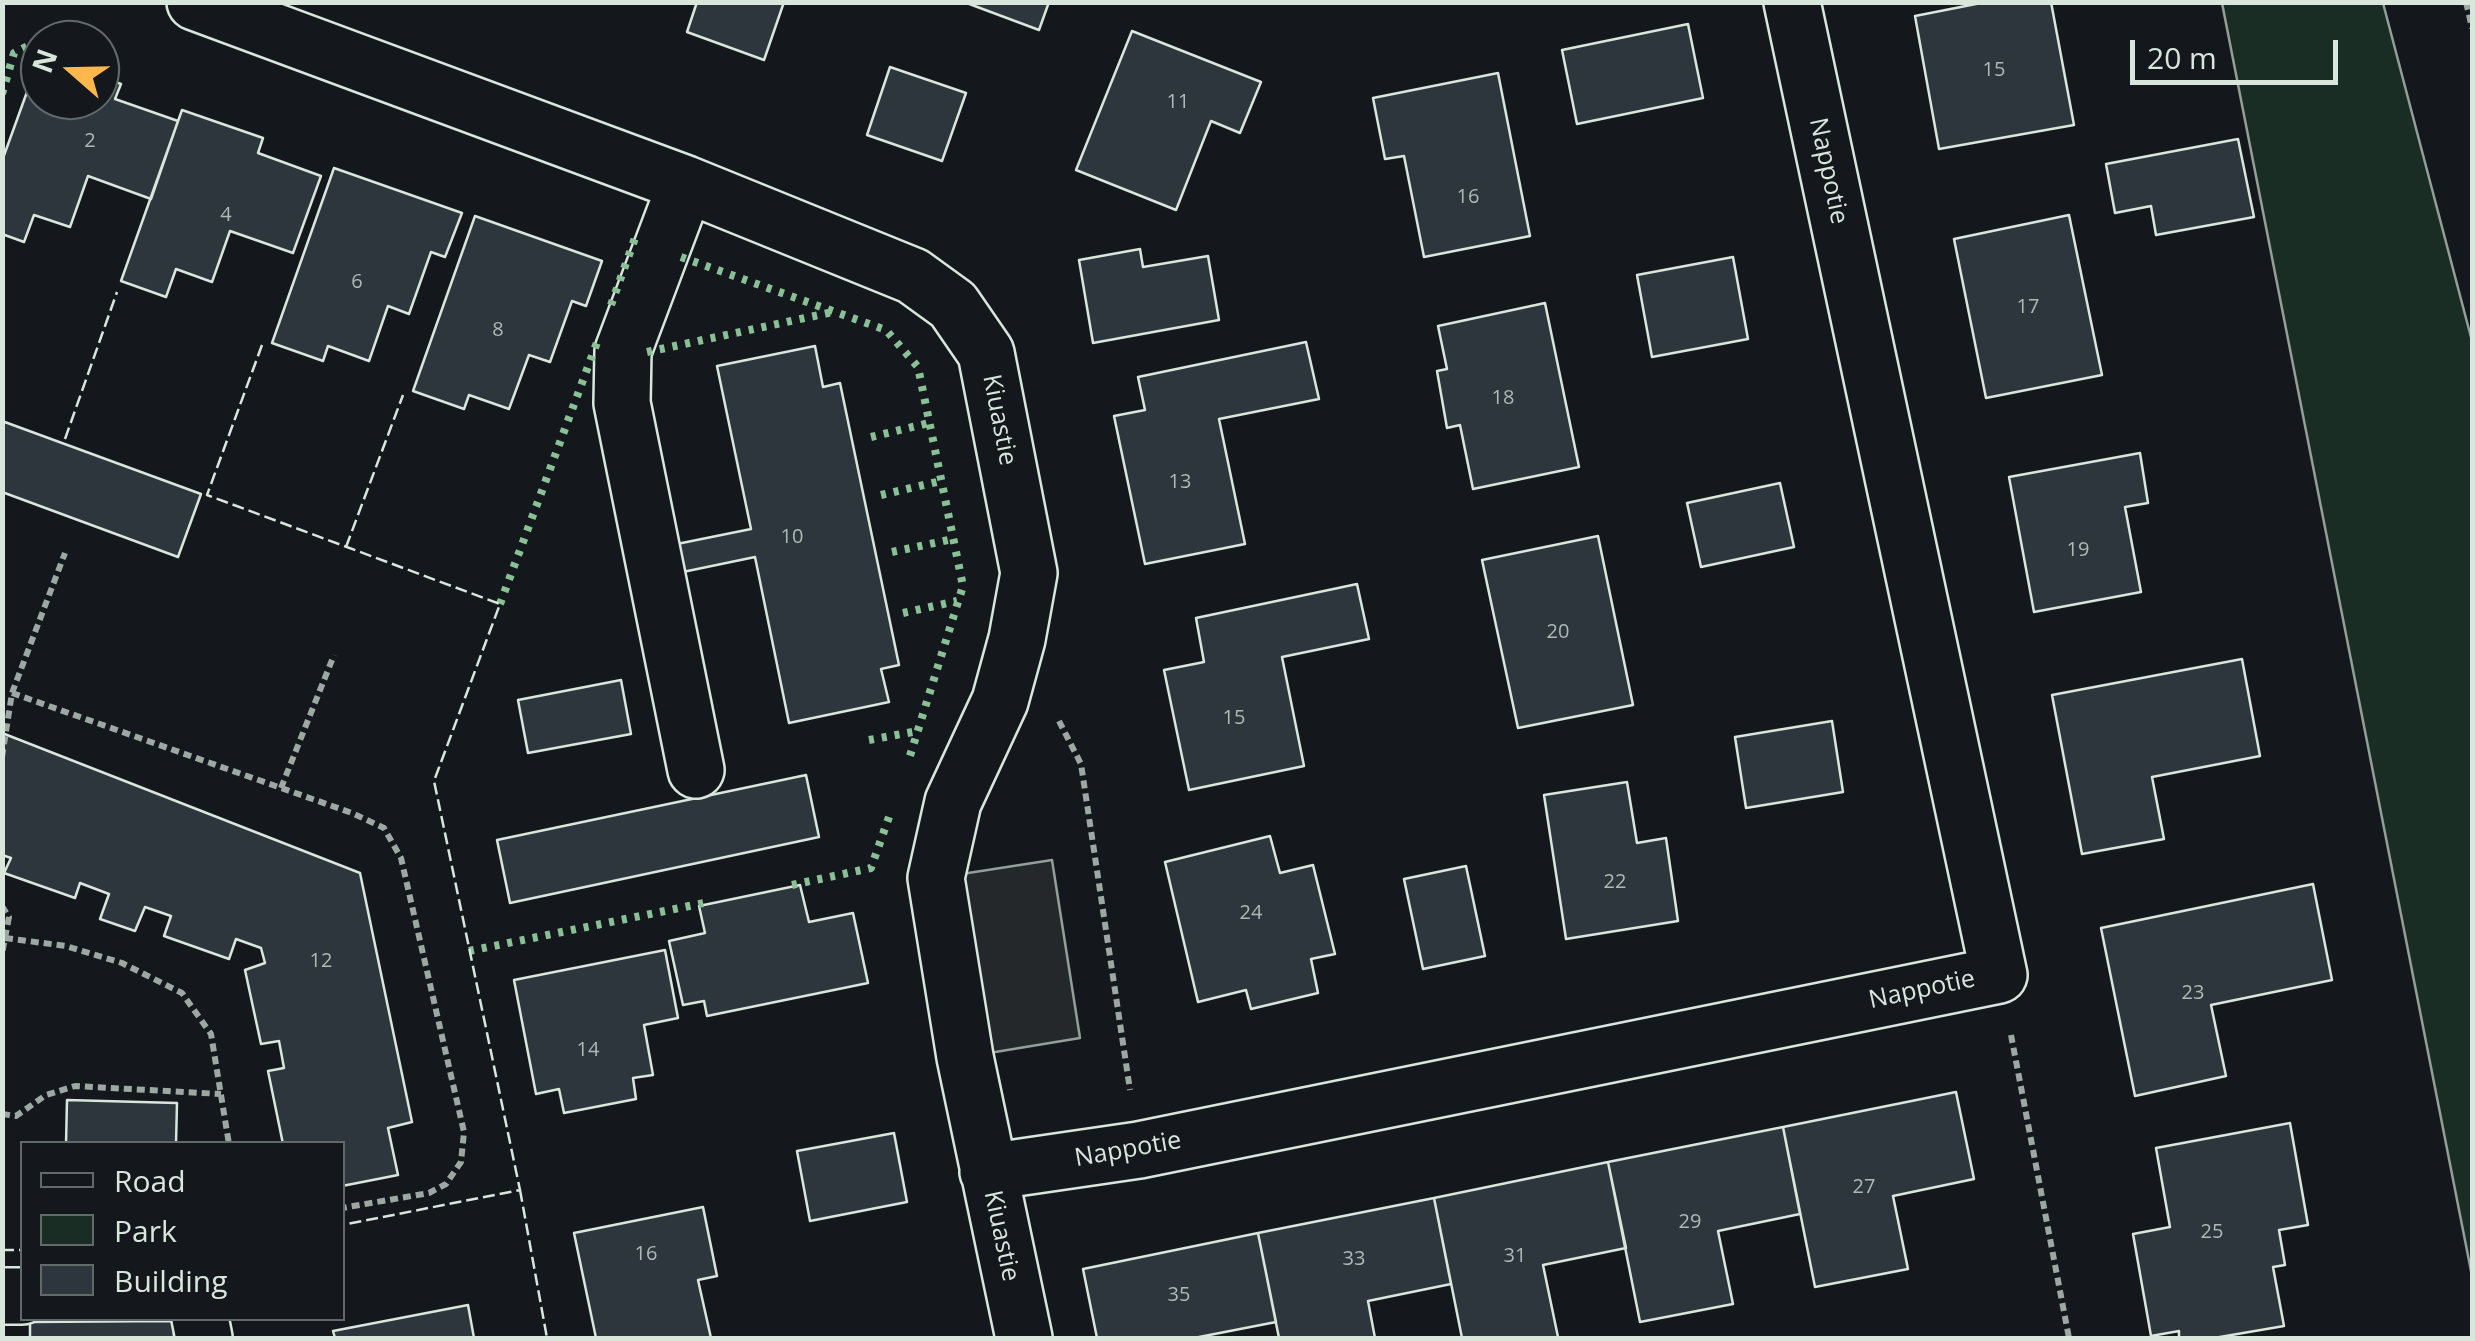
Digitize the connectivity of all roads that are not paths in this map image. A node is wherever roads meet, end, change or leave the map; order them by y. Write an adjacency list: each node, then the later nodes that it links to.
1 (194, 2): 3 (street, Kiuastie)
2 (1792, 2): 5 (street, Nappotie)
3 (686, 184): 4 (street); 5 (street, Kiuastie)
4 (696, 770)
5 (988, 1172): 6 (street, Kiuastie)
6 (1024, 1338)

